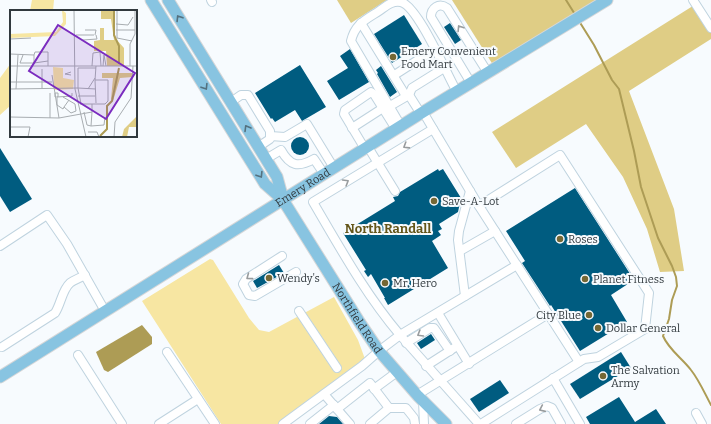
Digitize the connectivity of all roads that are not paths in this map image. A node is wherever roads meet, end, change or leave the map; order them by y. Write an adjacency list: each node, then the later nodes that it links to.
1 (151, 0): 15 (main road, Northfield Road, one-way to 15)
2 (168, 0): 14 (main road, Northfield Road, one-way to 2)
3 (606, 0): 9 (main road, Emery Road)
4 (693, 0): 6 (street)
5 (360, 23): 7 (street); 13 (street); 16 (street)
6 (711, 28)
7 (435, 49): 8 (street); 10 (street)
8 (444, 68): 12 (street); 13 (street)
9 (488, 72): 11 (main road, Emery Road); 11 (street, one-way to 11)
10 (396, 74)
11 (471, 83): 12 (main road, Emery Road)
12 (457, 92): 17 (main road, Emery Road)
13 (407, 95): 16 (street); 17 (street)
14 (230, 100): 15 (main road); 21 (street); 22 (main road, Northfield Road, one-way to 14)
15 (217, 106): 30 (main road, Northfield Road, one-way to 30)
16 (386, 107): 18 (street); 18 (street); 19 (street)
17 (422, 113): 19 (main road, Emery Road); 20 (street)
18 (352, 128): 23 (street)
19 (399, 128): 23 (main road, Emery Road)
20 (433, 129): 25 (street, one-way to 25); 29 (street)
21 (270, 136): 22 (street); 26 (street)
22 (258, 147): 24 (main road, Northfield Road)
23 (367, 148): 25 (street); 26 (main road, Emery Road)
24 (266, 159): 27 (street); 30 (main road, Northfield Road)
25 (379, 163): 28 (street); 44 (street, one-way to 25)
26 (334, 168): 27 (main road, Emery Road)
27 (324, 174): 30 (main road, Emery Road)
28 (396, 191)
29 (470, 191): 31 (street); 34 (street)
30 (283, 200): 41 (main road, Emery Road); 48 (main road, Northfield Road)
31 (479, 206): 32 (street); 52 (street)
32 (495, 231): 34 (street); 36 (street)
33 (0, 246): 38 (street)
34 (460, 251): 39 (street)
35 (282, 256): 37 (street, one-way to 37)
36 (517, 265): 39 (street); 43 (street)
37 (296, 272)
38 (85, 276): 41 (street); 46 (street)
39 (465, 296): 42 (street)
40 (299, 310): 55 (street)
41 (105, 311): 57 (main road, Emery Road)
42 (438, 313): 44 (street); 47 (street)
43 (548, 314): 52 (street); 53 (street)
44 (400, 335): 45 (street); 48 (street)
45 (406, 343): 49 (street, one-way to 45); 54 (street)
46 (1, 346)
47 (458, 346): 49 (street); 53 (street)
48 (379, 351): 56 (main road, Northfield Road); 61 (street)
49 (450, 351): 54 (street)
50 (168, 352): 63 (street)
51 (78, 355): 67 (street)
52 (579, 362): 58 (street)
53 (469, 364): 59 (street)
54 (426, 366): 59 (street)
55 (336, 368)
56 (397, 372): 60 (street); 62 (main road, Northfield Road)
57 (0, 377)
58 (554, 378): 77 (street); 80 (street)
59 (440, 382): 62 (street); 77 (street)
60 (374, 389): 64 (street); 65 (street)
61 (324, 394): 64 (street); 70 (street)
62 (420, 398): 75 (street); 76 (main road, Northfield Road)
63 (198, 399): 68 (street); 69 (street)
64 (336, 407): 71 (street); 72 (street)
65 (389, 408): 73 (street); 74 (street)
66 (696, 413): 81 (street)
67 (122, 424)
68 (159, 424)
69 (215, 424)
70 (284, 424)
71 (310, 424)
72 (350, 424)
73 (370, 424)
74 (415, 424)
75 (424, 424)
76 (446, 424)
77 (480, 424)
78 (516, 424): 79 (street, one-way to 78)
79 (561, 424)
80 (580, 424)
81 (702, 424)

